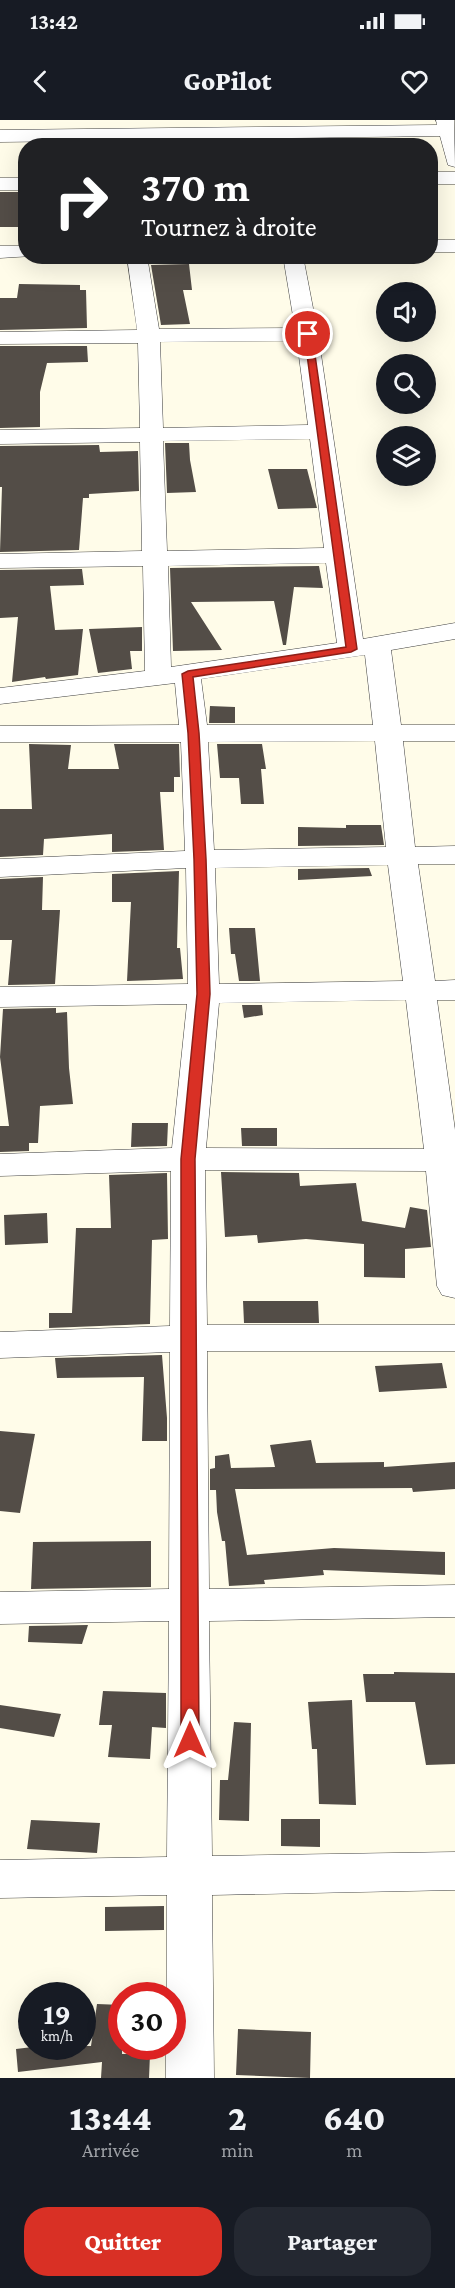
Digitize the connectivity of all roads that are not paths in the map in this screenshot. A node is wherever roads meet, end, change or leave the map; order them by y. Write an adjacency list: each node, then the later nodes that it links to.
1 (449, 126): 2 (street); 5 (street)
2 (300, 132): 3 (street)
3 (146, 133): 4 (street)
4 (1, 134)
5 (455, 160)
6 (438, 178): 7 (street)
7 (455, 178)
8 (0, 184): 9 (street)
9 (18, 184)
10 (438, 246): 11 (street)
11 (455, 246)
12 (0, 252): 13 (street)
13 (18, 252)
14 (137, 264): 17 (street)
15 (294, 264): 16 (street)
16 (308, 334): 17 (street); 19 (street)
17 (149, 336): 18 (street); 20 (street)
18 (0, 338)
19 (320, 432): 20 (street); 22 (street)
20 (150, 434): 21 (street); 23 (street)
21 (0, 437)
22 (338, 555): 23 (street); 26 (street)
23 (154, 558): 24 (street); 27 (street)
24 (0, 561)
25 (455, 631): 26 (street)
26 (364, 647): 27 (street); 29 (street)
27 (173, 676): 28 (street); 30 (street)
28 (0, 696)
29 (389, 732): 30 (street); 31 (street); 33 (street)
30 (194, 733): 32 (street); 35 (street)
31 (455, 733)
32 (0, 734)
33 (402, 855): 34 (street); 35 (street); 38 (street)
34 (455, 855)
35 (200, 859): 36 (street); 39 (street)
36 (0, 868)
37 (455, 990): 38 (street)
38 (421, 991): 39 (street); 42 (street)
39 (204, 994): 40 (street); 41 (street)
40 (0, 998)
41 (188, 1159): 42 (street); 43 (street); 45 (street)
42 (449, 1160): 44 (street)
43 (0, 1165)
44 (455, 1287)
45 (189, 1338): 46 (street); 47 (street); 49 (street)
46 (455, 1338)
47 (0, 1345)
48 (455, 1601): 49 (street)
49 (190, 1605): 50 (street); 52 (street)
50 (0, 1608)
51 (455, 1871): 52 (street)
52 (189, 1876): 53 (street); 54 (street)
53 (0, 1879)
54 (190, 2078)

